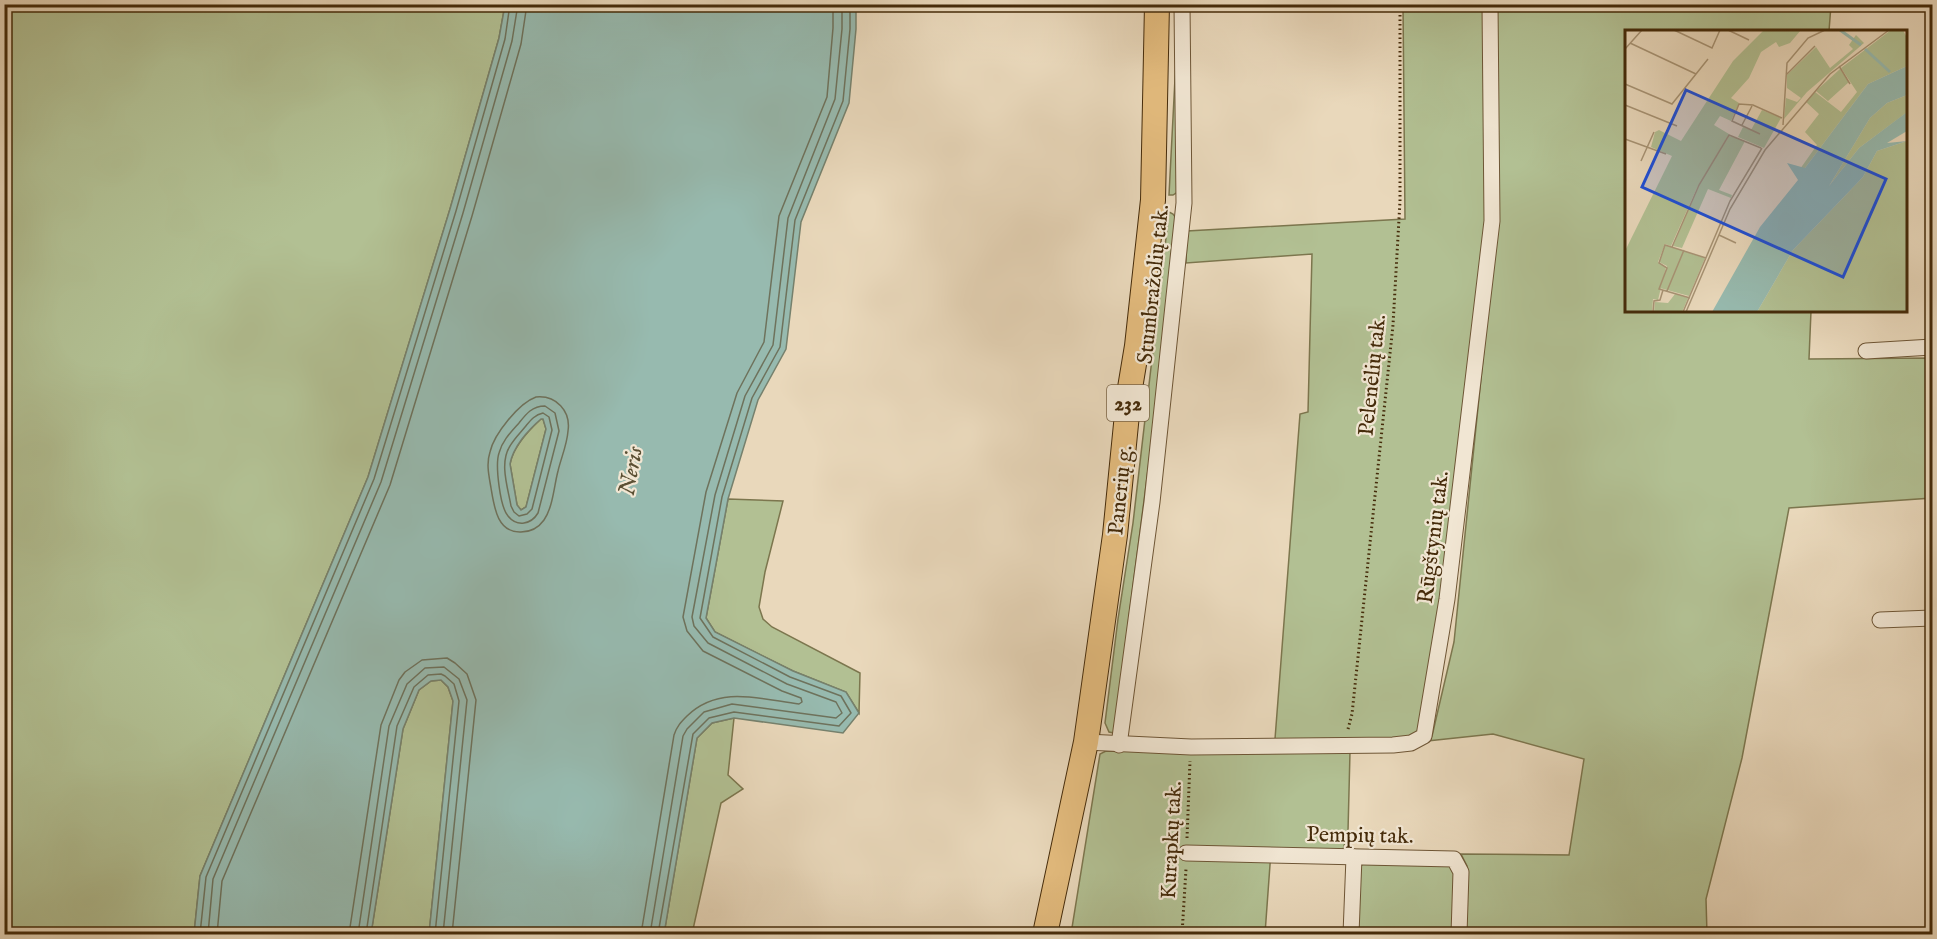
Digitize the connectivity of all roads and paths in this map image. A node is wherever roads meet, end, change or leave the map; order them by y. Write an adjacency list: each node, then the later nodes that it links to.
1 (1157, 4): 9 (main road, Panerių g. / 232)
2 (1182, 4): 10 (street, Stumbražolių tak.)
3 (1400, 4): 11 (path, Pelenėlių tak.)
4 (1490, 4): 11 (street, Rūgštynių tak.)
5 (1932, 347): 6 (street)
6 (1866, 351)
7 (1932, 618): 8 (street)
8 (1880, 620)
9 (1086, 742): 10 (street, Rūgštynių tak.); 15 (main road, Panerių g. / 232)
10 (1119, 745): 12 (street, Rūgštynių tak.)
11 (1344, 746): 12 (street, Rūgštynių tak.)
12 (1191, 747): 13 (path, Kurapkų tak.)
13 (1186, 853): 14 (street, Pempių tak.); 16 (path, Kurapkų tak.)
14 (1354, 857): 17 (street); 18 (street, Pempių tak.)
15 (1045, 934)
16 (1182, 934)
17 (1351, 934)
18 (1459, 934)

